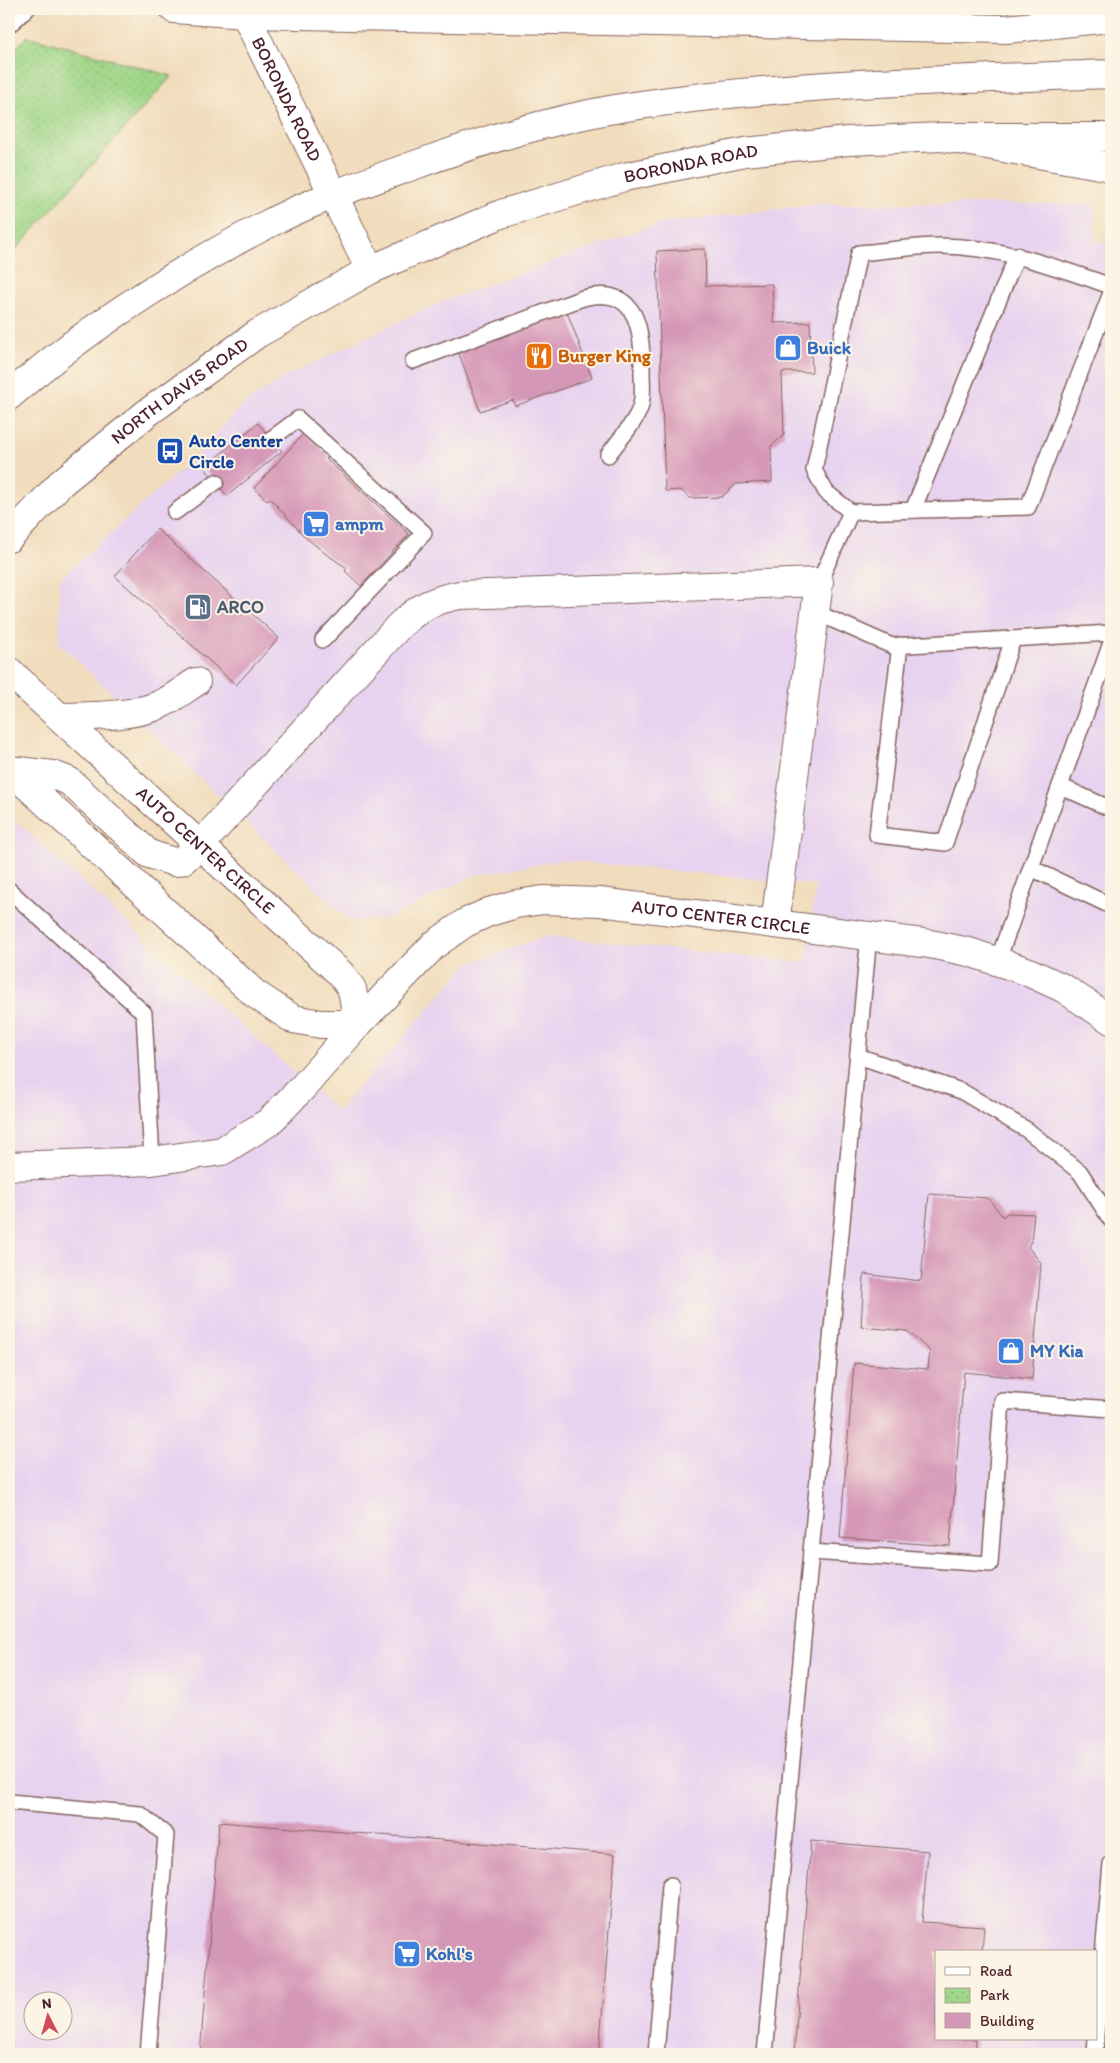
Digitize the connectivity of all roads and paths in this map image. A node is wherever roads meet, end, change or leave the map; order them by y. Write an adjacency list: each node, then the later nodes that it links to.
1 (27, 9): 6 (lane)
2 (174, 9): 3 (main road)
3 (245, 14): 5 (main road); 11 (main road, BORONDA ROAD)
4 (1111, 15): 5 (main road)
5 (845, 17)
6 (9, 26)
7 (1111, 74): 11 (main road)
8 (942, 137): 9 (main road, BORONDA ROAD); 10 (main road); 13 (main road, BORONDA ROAD)
9 (1111, 137)
10 (1111, 167)
11 (333, 195): 13 (main road, BORONDA ROAD); 17 (main road)
12 (1017, 255): 14 (lane); 21 (lane); 23 (lane)
13 (370, 270): 24 (main road, NORTH DAVIS ROAD)
14 (1111, 286)
15 (1111, 293): 21 (lane)
16 (412, 361): 19 (lane)
17 (9, 396)
18 (271, 439): 29 (lane)
19 (608, 455)
20 (216, 482): 22 (lane)
21 (913, 510): 23 (lane)
22 (175, 512)
23 (851, 512): 25 (lane)
24 (9, 538)
25 (818, 582): 26 (main road); 38 (main road)
26 (815, 612): 31 (lane); 42 (main road)
27 (1111, 633): 28 (lane)
28 (1013, 639): 31 (lane); 31 (lane)
29 (323, 640)
30 (1111, 642): 36 (lane)
31 (900, 645)
32 (9, 671): 34 (main road, AUTO CENTER CIRCLE)
33 (196, 682): 34 (main road)
34 (60, 717): 38 (main road, AUTO CENTER CIRCLE)
35 (9, 769): 38 (main road); 46 (main road)
36 (1060, 786): 37 (lane); 39 (lane)
37 (1111, 809)
38 (200, 845): 46 (main road, AUTO CENTER CIRCLE)
39 (1031, 868): 41 (lane); 44 (lane)
40 (9, 890): 48 (lane)
41 (1111, 906)
42 (775, 924): 43 (main road, AUTO CENTER CIRCLE); 46 (main road, AUTO CENTER CIRCLE)
43 (869, 936): 44 (main road, AUTO CENTER CIRCLE); 47 (lane)
44 (998, 960): 45 (main road, AUTO CENTER CIRCLE)
45 (1111, 1020)
46 (358, 1024): 48 (main road)
47 (858, 1056): 50 (lane); 52 (lane)
48 (152, 1161): 49 (main road)
49 (9, 1166)
50 (1111, 1220)
51 (1111, 1409): 52 (lane)
52 (812, 1552): 60 (lane)
53 (9, 1802): 58 (lane)
54 (1111, 1864): 56 (lane)
55 (670, 1885): 59 (lane)
56 (1098, 2012)
57 (1096, 2040): 61 (lane)
58 (148, 2054)
59 (656, 2054)
60 (765, 2054)
61 (1095, 2054)

